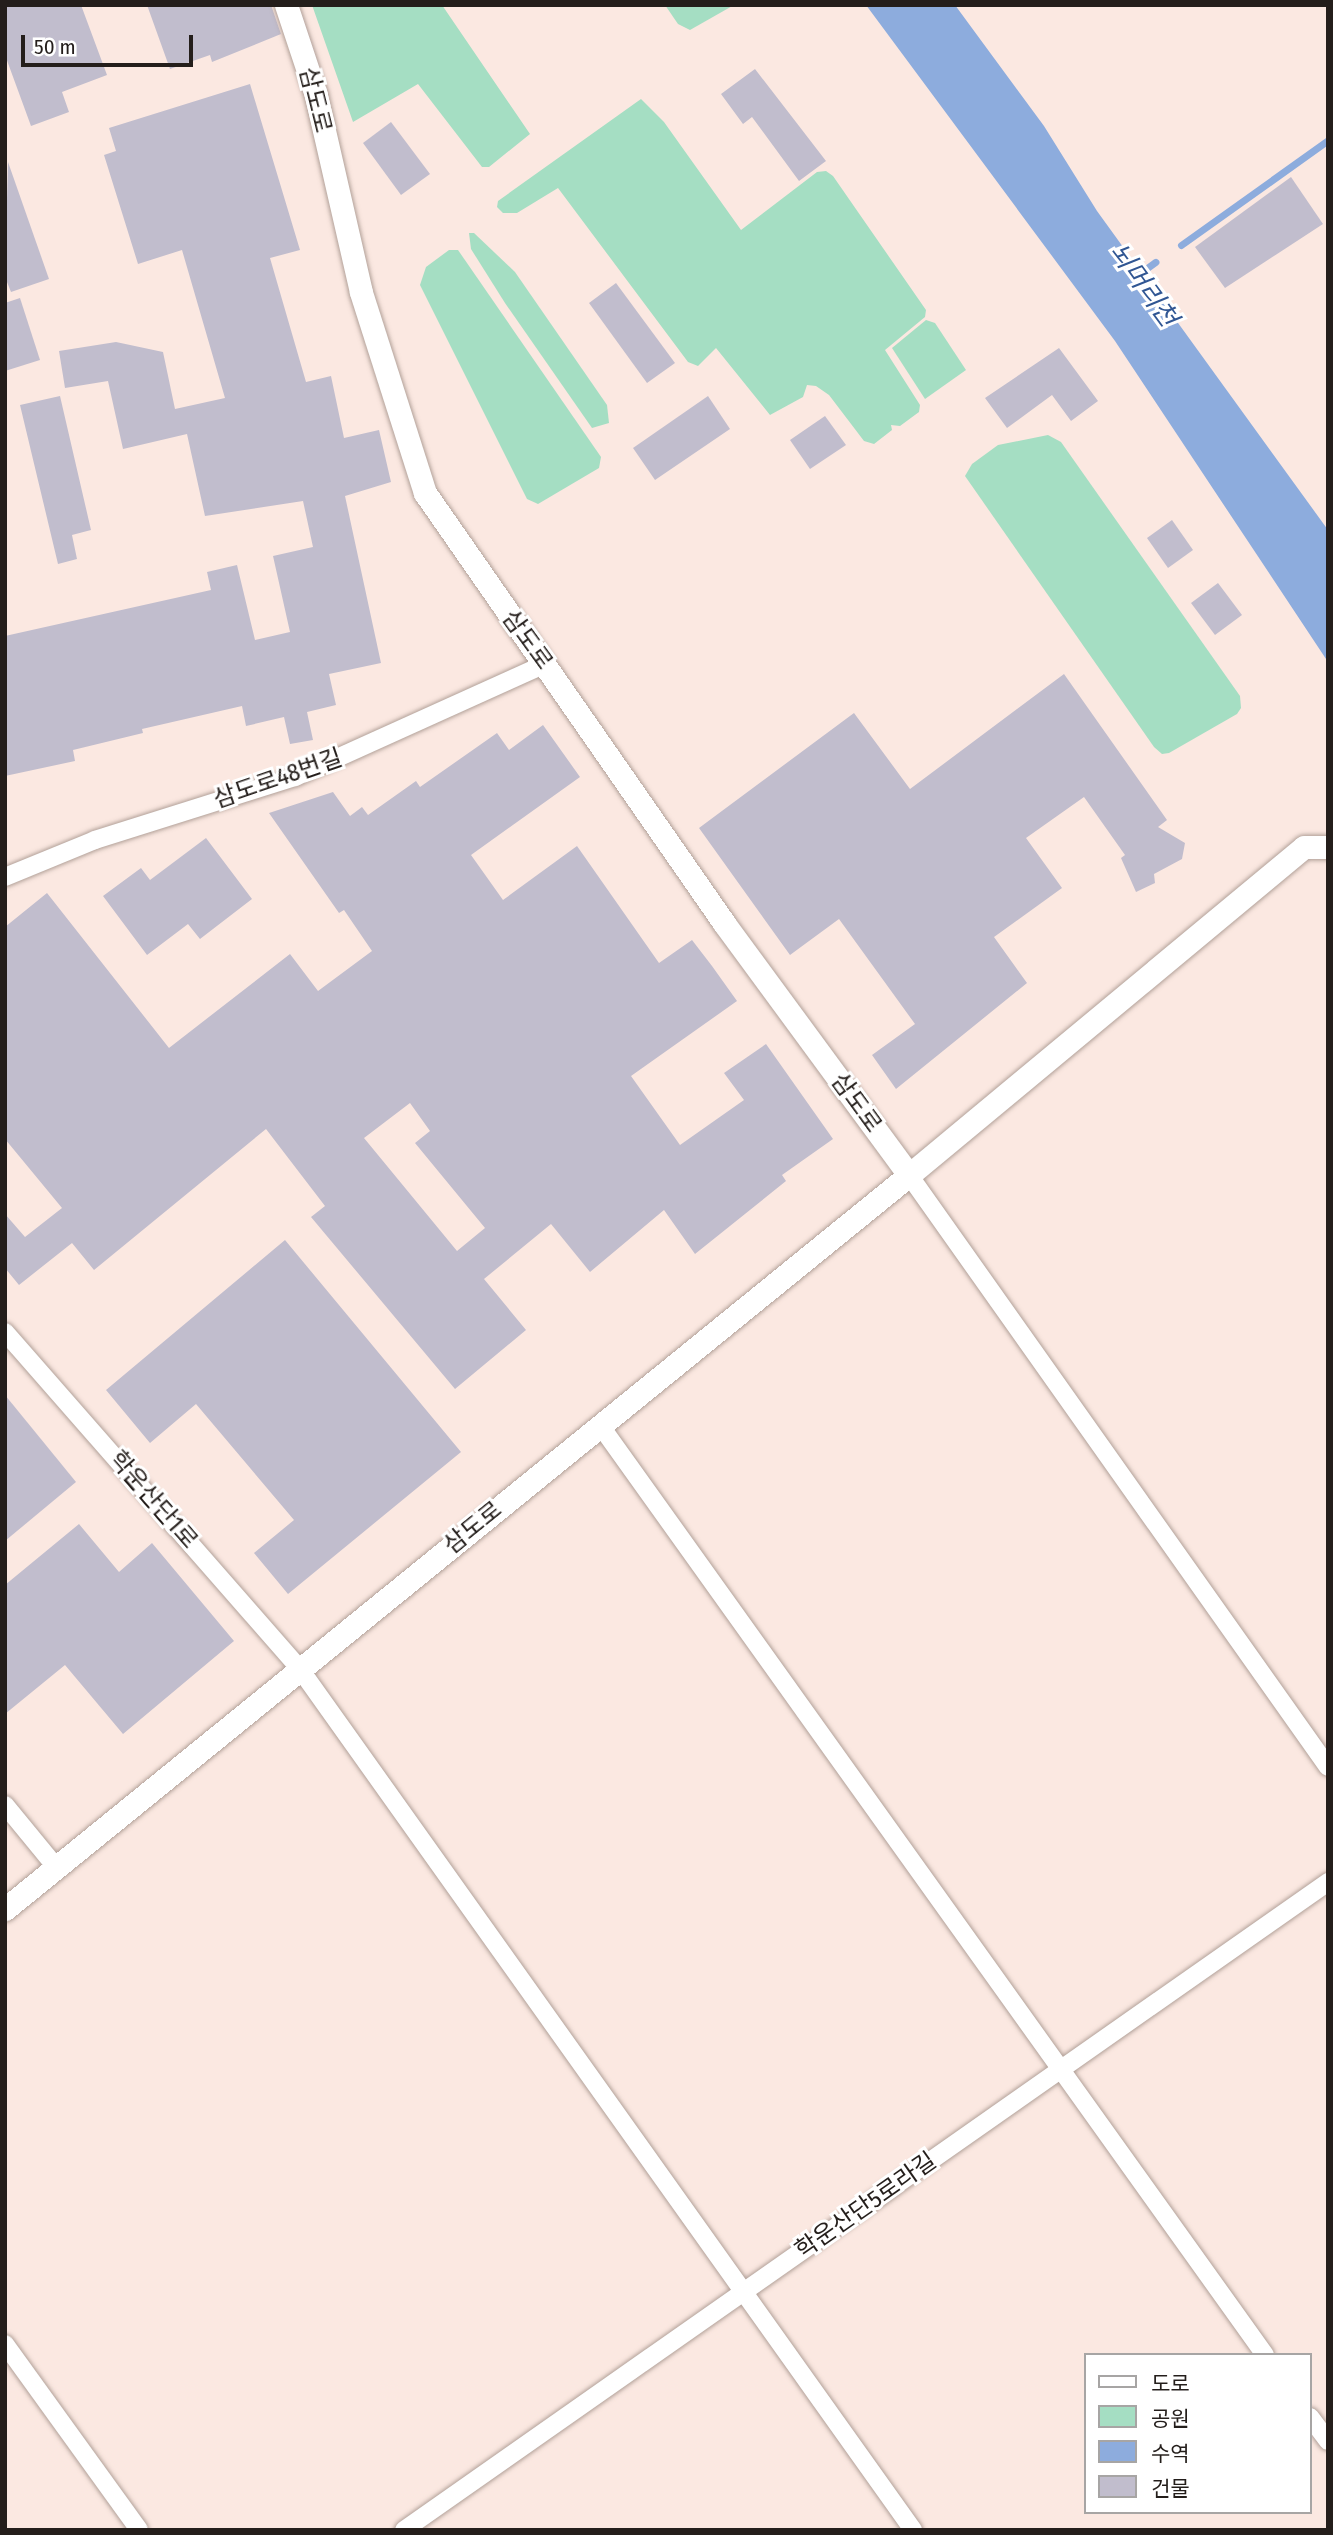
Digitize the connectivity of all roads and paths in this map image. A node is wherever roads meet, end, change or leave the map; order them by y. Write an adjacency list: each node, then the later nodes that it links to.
1 (286, 5): 2 (street, 삼도로)
2 (545, 664): 4 (street, 삼도로48번길); 5 (street, 삼도로)
3 (1328, 847): 5 (street)
4 (5, 877)
5 (909, 1175): 7 (street, 삼도로); 9 (street)
6 (5, 1332): 8 (street, 학운산단1로)
7 (600, 1425): 8 (street, 삼도로); 14 (street)
8 (300, 1669): 11 (street, 삼도로); 15 (street, 학운산단1로)
9 (1328, 1768)
10 (5, 1805): 11 (street)
11 (56, 1867): 13 (street, 삼도로)
12 (1328, 1881): 14 (street, 학운산단5로라길)
13 (5, 1909)
14 (1060, 2070): 15 (street, 학운산단5로라길); 17 (street)
15 (743, 2292): 21 (street, 학운산단5로라길); 22 (street, 학운산단1로)
16 (5, 2344): 20 (street)
17 (1264, 2353)
18 (1312, 2420): 19 (street)
19 (1328, 2441)
20 (139, 2530)
21 (404, 2530)
22 (913, 2530)

